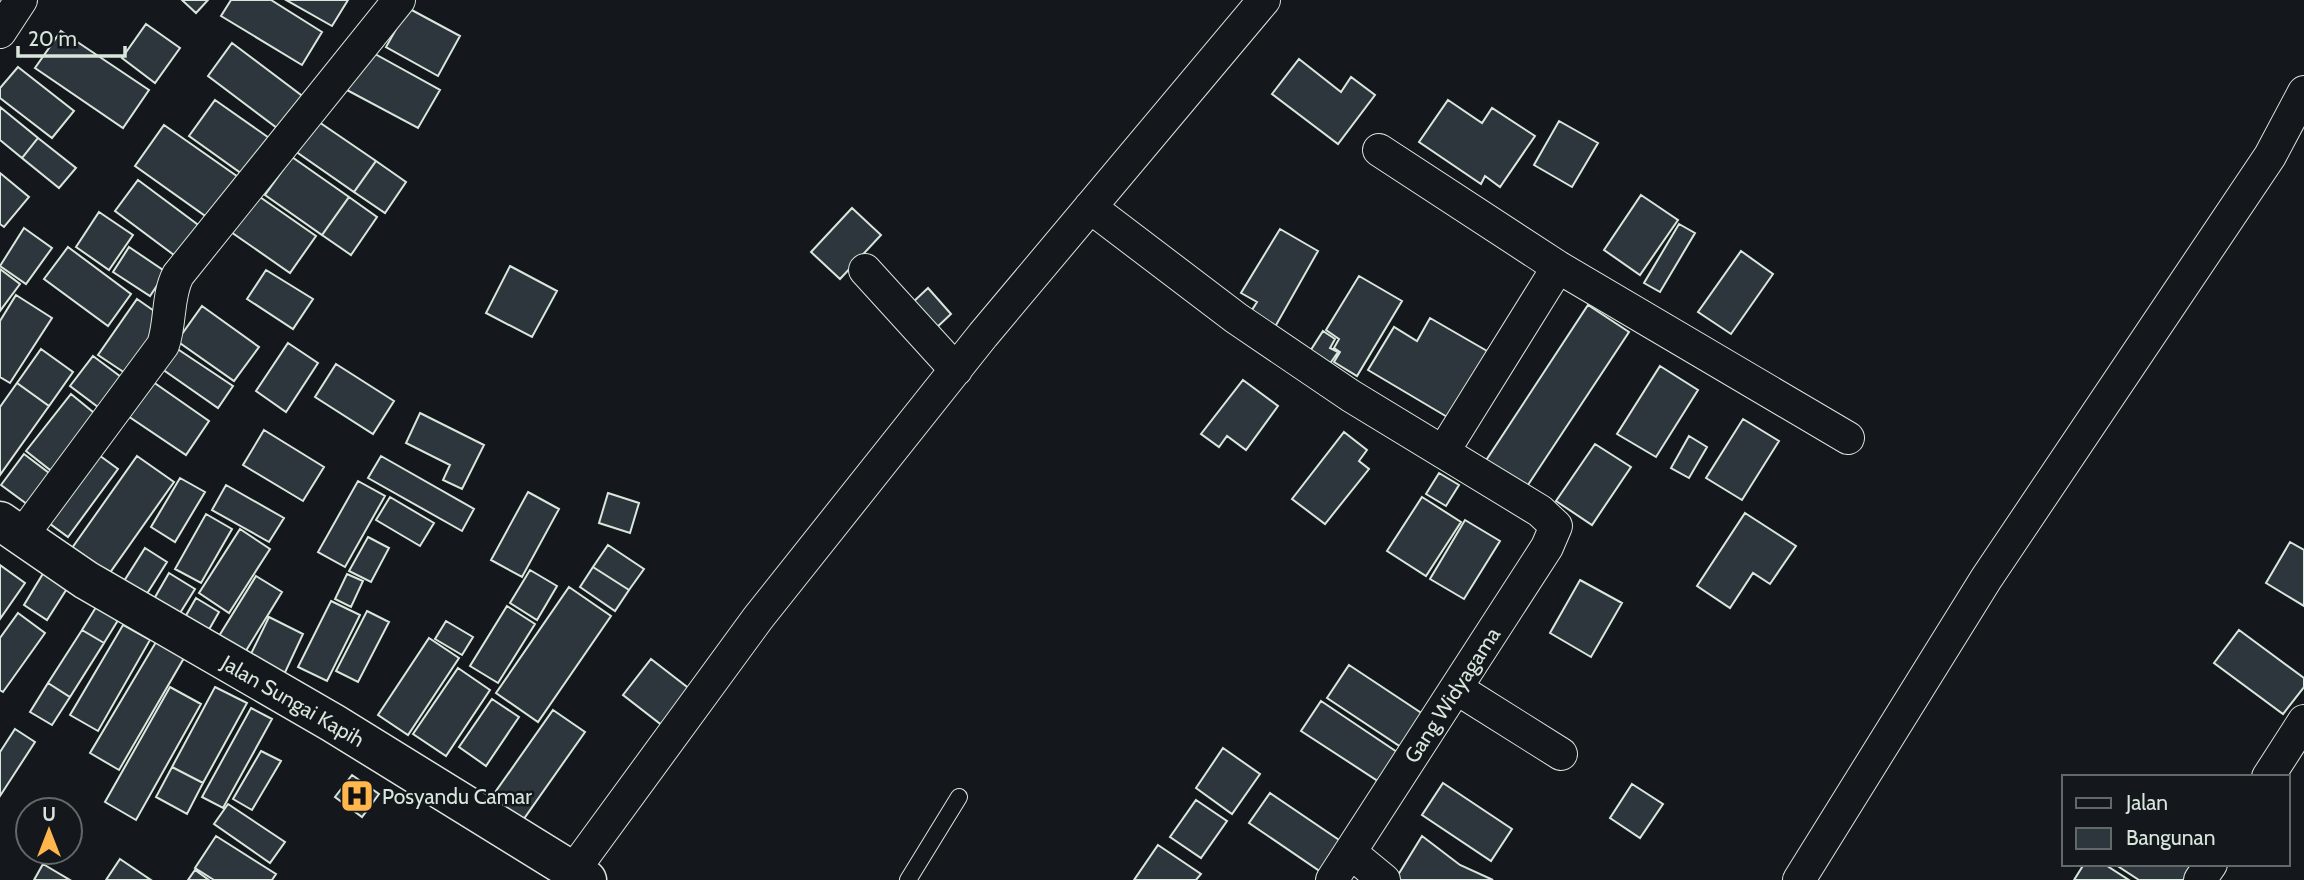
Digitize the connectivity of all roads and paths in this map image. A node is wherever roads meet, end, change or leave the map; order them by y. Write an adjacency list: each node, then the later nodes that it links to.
1 (21, 0): 4 (street)
2 (399, 0): 13 (street)
3 (1264, 0): 7 (street)
4 (0, 32)
5 (2304, 92): 24 (street)
6 (1379, 150): 8 (street)
7 (1090, 207): 10 (street); 12 (street)
8 (1558, 267): 11 (street); 12 (street)
9 (865, 270): 10 (street)
10 (956, 370): 20 (street)
11 (1848, 438)
12 (1443, 452): 14 (street, Gang Widyagama)
13 (10, 529): 20 (street, Jalan Sungai Kapih)
14 (1456, 688): 16 (street); 19 (street, Gang Widyagama)
15 (2304, 721): 17 (street)
16 (1561, 754)
17 (2269, 775)
18 (959, 797): 21 (lane)
19 (1350, 852): 22 (street, Gang Widyagama); 23 (street)
20 (581, 877)
21 (908, 880)
22 (1332, 880)
23 (1384, 880)
24 (1799, 880)

